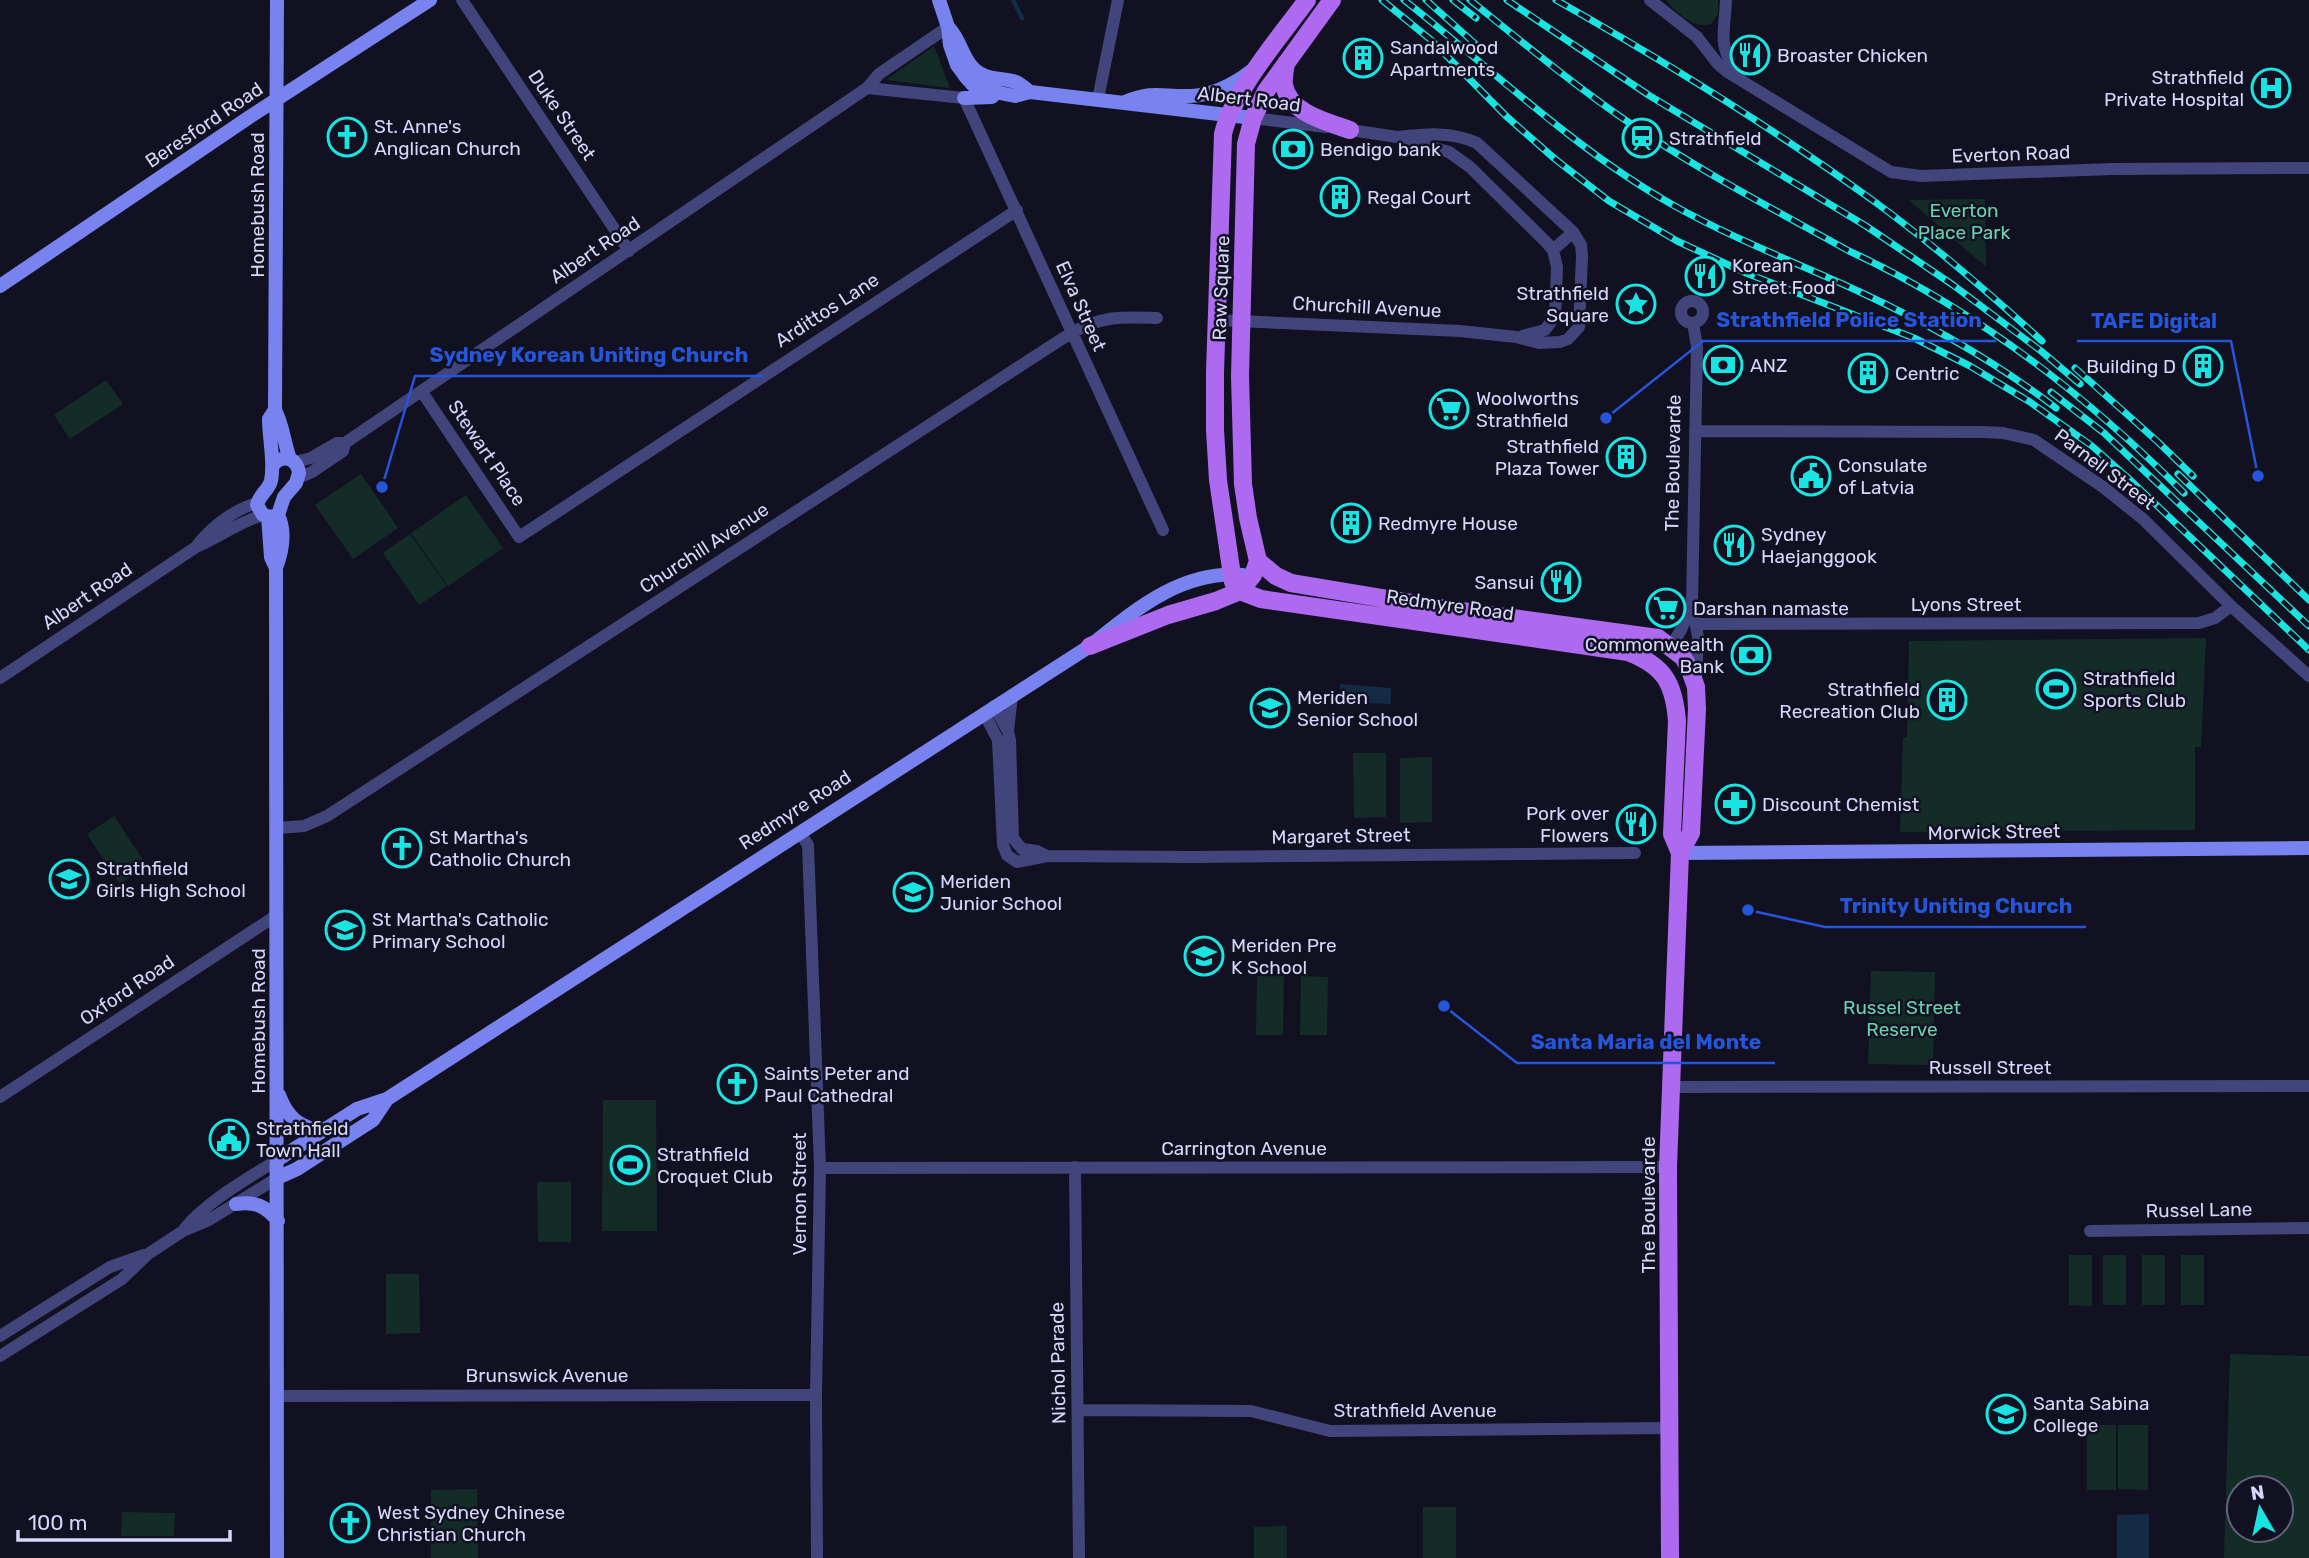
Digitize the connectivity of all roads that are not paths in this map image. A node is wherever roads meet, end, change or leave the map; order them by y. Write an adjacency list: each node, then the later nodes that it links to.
1 (277, 0): 21 (main road, Homebush Road)
2 (430, 0): 21 (main road, Beresford Road)
3 (462, 0): 30 (street, Duke Street)
4 (939, 0): 10 (main road)
5 (1118, 0): 20 (street)
6 (1307, 0): 14 (main road, Raw Square)
7 (1332, 0): 13 (main road, Raw Square)
8 (1726, 0): 11 (street)
9 (1654, 1): 12 (street, Everton Road)
10 (948, 27): 16 (street, Albert Road); 17 (main road); 18 (main road)
11 (1722, 27): 12 (street); 15 (street)
12 (1697, 37): 15 (street, Everton Road)
13 (1287, 60): 24 (main road, Raw Square); 25 (main road)
14 (1260, 65): 22 (main road); 23 (main road, Raw Square)
15 (1742, 79): 27 (street, Everton Road)
16 (867, 88): 19 (street); 30 (street, Albert Road)
17 (1030, 92): 18 (main road); 20 (main road)
18 (1000, 94): 19 (main road)
19 (964, 98): 28 (street, Elva Street)
20 (1098, 99): 22 (main road, Albert Road)
21 (276, 100): 32 (main road, Beresford Road); 40 (main road, Homebush Road)
22 (1124, 103): 23 (main road, Albert Road)
23 (1227, 116): 24 (main road, Albert Road); 34 (main road, Raw Square)
24 (1253, 118): 25 (street, Albert Road); 35 (main road, Raw Square)
25 (1350, 130): 26 (street, Albert Road)
26 (1397, 136): 29 (street, Albert Road); 31 (street, Albert Road)
27 (2309, 168)
28 (1017, 210): 37 (street, Elva Street); 48 (street, Ardittos Lane)
29 (1573, 232): 31 (street); 38 (street)
30 (629, 250): 39 (street, Albert Road)
31 (1553, 250): 38 (street)
32 (0, 286)
33 (1157, 318): 37 (street, Churchill Avenue)
34 (1216, 320): 35 (street, Churchill Avenue); 50 (main road, Raw Square)
35 (1241, 320): 38 (street, Churchill Avenue); 49 (main road, Raw Square)
36 (1693, 323): 41 (street, The Boulevarde)
37 (1071, 333): 47 (street, Elva Street); 67 (street, Churchill Avenue)
38 (1516, 337)
39 (422, 392): 42 (street, Albert Road); 48 (street, Stewart Place)
40 (275, 410): 43 (main road, Homebush Road); 44 (main road, Homebush Road)
41 (1695, 431): 54 (street, The Boulevarde); 55 (street, Parnell Street)
42 (345, 443): 43 (street, Albert Road); 45 (street, Albert Road)
43 (292, 460): 44 (main road); 45 (main road, Homebush Road)
44 (273, 465): 46 (main road, Homebush Road)
45 (298, 478): 46 (main road)
46 (266, 512): 60 (street, Albert Road); 67 (main road, Homebush Road)
47 (1163, 530)
48 (519, 537)
49 (1256, 568): 50 (main road, Redmyre Road); 51 (main road); 58 (main road, Redmyre Road)
50 (1231, 574): 51 (main road); 57 (main road, Redmyre Road)
51 (1240, 591): 52 (main road, Redmyre Road); 53 (main road)
52 (1261, 599): 53 (main road); 61 (main road, Redmyre Road)
53 (1216, 601): 57 (main road)
54 (1692, 604): 56 (street, The Boulevarde); 58 (street, The Boulevarde)
55 (2231, 606): 56 (street, Lyons Street); 59 (street, Parnell Street)
56 (1697, 624): 62 (street, The Boulevarde)
57 (1090, 646): 63 (main road, Redmyre Road)
58 (1671, 646): 62 (main road, The Boulevarde); 65 (main road)
59 (2309, 676)
60 (0, 678)
61 (1667, 678): 65 (main road, The Boulevarde)
62 (1696, 687): 71 (main road, The Boulevarde)
63 (1012, 695): 64 (main road, Redmyre Road); 66 (street, Margaret Street)
64 (989, 710): 66 (street, Margaret Street); 68 (main road, Redmyre Road); 72 (street, Margaret Street)
65 (1677, 721): 71 (main road, The Boulevarde)
66 (1008, 731): 72 (street, Margaret Street)
67 (278, 828): 73 (main road, Homebush Road)
68 (800, 832): 78 (main road, Redmyre Road); 83 (street, Vernon Street)
69 (2309, 848): 71 (main road, Morwick Street)
70 (1635, 853): 72 (street, Margaret Street)
71 (1680, 853): 75 (main road, The Boulevarde)
72 (1047, 856)
73 (277, 915): 76 (main road, Homebush Road); 77 (street, Oxford Road)
74 (2309, 1086): 75 (street, Russell Street)
75 (1670, 1087): 82 (main road, The Boulevarde)
76 (278, 1091): 79 (main road); 80 (main road, Homebush Road)
77 (0, 1097)
78 (387, 1099): 79 (main road, Redmyre Road); 84 (main road, Redmyre Road)
79 (324, 1130): 80 (main road, Redmyre Road)
80 (277, 1160): 84 (main road, Homebush Road); 88 (street, Redmyre Road)
81 (1075, 1167): 82 (street, Carrington Avenue); 83 (street, Carrington Avenue); 95 (street, Nichol Parade)
82 (1668, 1167): 96 (main road, The Boulevarde)
83 (820, 1168): 93 (street, Vernon Street)
84 (277, 1178): 85 (street, Redmyre Road); 86 (main road, Homebush Road)
85 (236, 1204): 86 (main road); 88 (street, Redmyre Road)
86 (278, 1221): 94 (main road, Homebush Road)
87 (2309, 1228): 89 (street, Russel Lane)
88 (183, 1231): 90 (street, Redmyre Road)
89 (2090, 1231)
90 (148, 1254): 91 (street, Redmyre Road); 92 (street, Redmyre Road)
91 (0, 1336)
92 (0, 1356)
93 (817, 1395): 94 (street, Brunswick Avenue); 98 (street, Vernon Street)
94 (278, 1396): 97 (main road, Homebush Road)
95 (1078, 1410): 96 (street, Strathfield Avenue); 99 (street, Nichol Parade)
96 (1670, 1428): 100 (main road, The Boulevarde)
97 (277, 1558)
98 (817, 1558)
99 (1079, 1558)
100 (1670, 1558)

